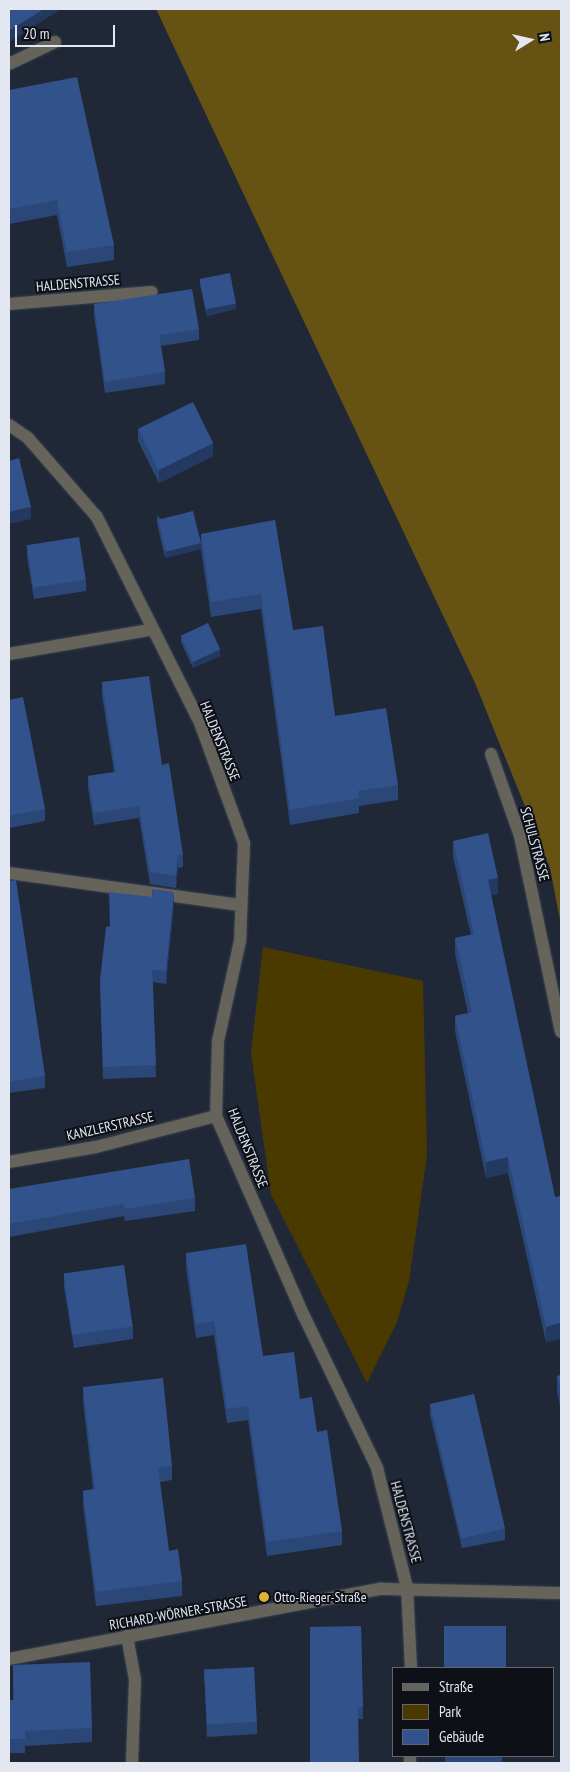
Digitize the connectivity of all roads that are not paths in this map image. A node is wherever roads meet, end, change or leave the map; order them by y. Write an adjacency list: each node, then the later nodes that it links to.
1 (55, 42): 2 (street)
2 (9, 64)
3 (151, 292): 4 (street, HALDENSTRASSE)
4 (9, 304)
5 (9, 425): 6 (street, HALDENSTRASSE)
6 (150, 630): 7 (street); 10 (street, HALDENSTRASSE)
7 (9, 654)
8 (491, 754): 11 (street, SCHULSTRASSE)
9 (9, 873): 10 (street)
10 (241, 905): 12 (street, HALDENSTRASSE)
11 (561, 1032)
12 (216, 1116): 13 (street, KANZLERSTRASSE); 14 (street, HALDENSTRASSE)
13 (9, 1162)
14 (407, 1587): 15 (street, RICHARD-WÖRNER-STRASSE); 16 (street, RICHARD-WÖRNER-STRASSE); 18 (street, HALDENSTRASSE)
15 (561, 1593)
16 (127, 1636): 17 (street, RICHARD-WÖRNER-STRASSE); 19 (street)
17 (9, 1659)
18 (411, 1667)
19 (132, 1763)

